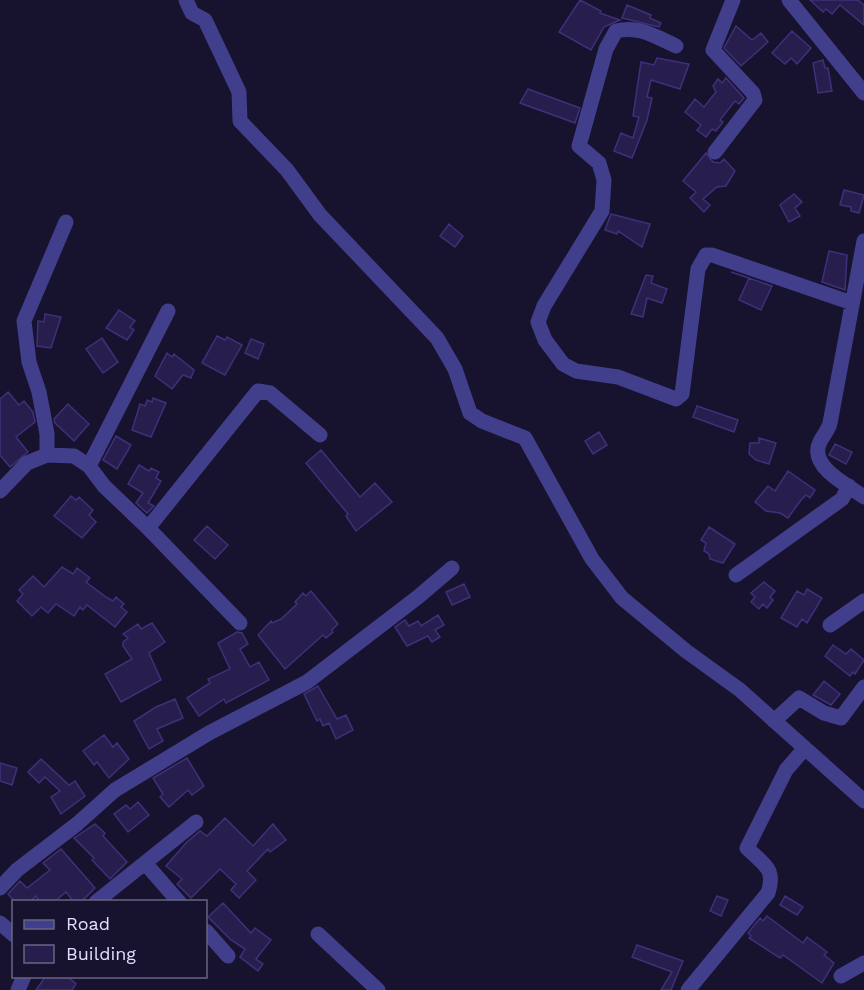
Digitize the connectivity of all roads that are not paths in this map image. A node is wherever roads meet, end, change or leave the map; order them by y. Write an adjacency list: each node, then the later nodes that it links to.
1 (186, 0): 25 (street)
2 (733, 0): 6 (street)
3 (789, 0): 5 (street)
4 (676, 46): 10 (street)
5 (864, 93)
6 (715, 152)
7 (66, 222): 13 (street)
8 (864, 242): 9 (street)
9 (862, 260): 10 (street)
10 (852, 303): 15 (street)
11 (168, 311): 14 (street)
12 (320, 435): 18 (street)
13 (47, 455): 14 (street); 16 (street)
14 (89, 466): 18 (street)
15 (849, 486): 17 (street); 20 (street)
16 (0, 491)
17 (864, 497)
18 (148, 528): 22 (street)
19 (452, 568): 30 (street)
20 (736, 575)
21 (864, 601): 23 (street)
22 (240, 623)
23 (830, 625)
24 (864, 687): 25 (street)
25 (774, 722): 26 (street)
26 (805, 748): 27 (street); 41 (street)
27 (864, 801)
28 (195, 822): 29 (street)
29 (145, 863): 31 (street); 32 (street)
30 (0, 888)
31 (99, 900)
32 (177, 900)
33 (0, 923): 35 (street)
34 (207, 932): 37 (street)
35 (12, 933)
36 (318, 934): 40 (street)
37 (228, 956)
38 (864, 963): 39 (street)
39 (841, 976)
40 (378, 990)
41 (688, 990)

